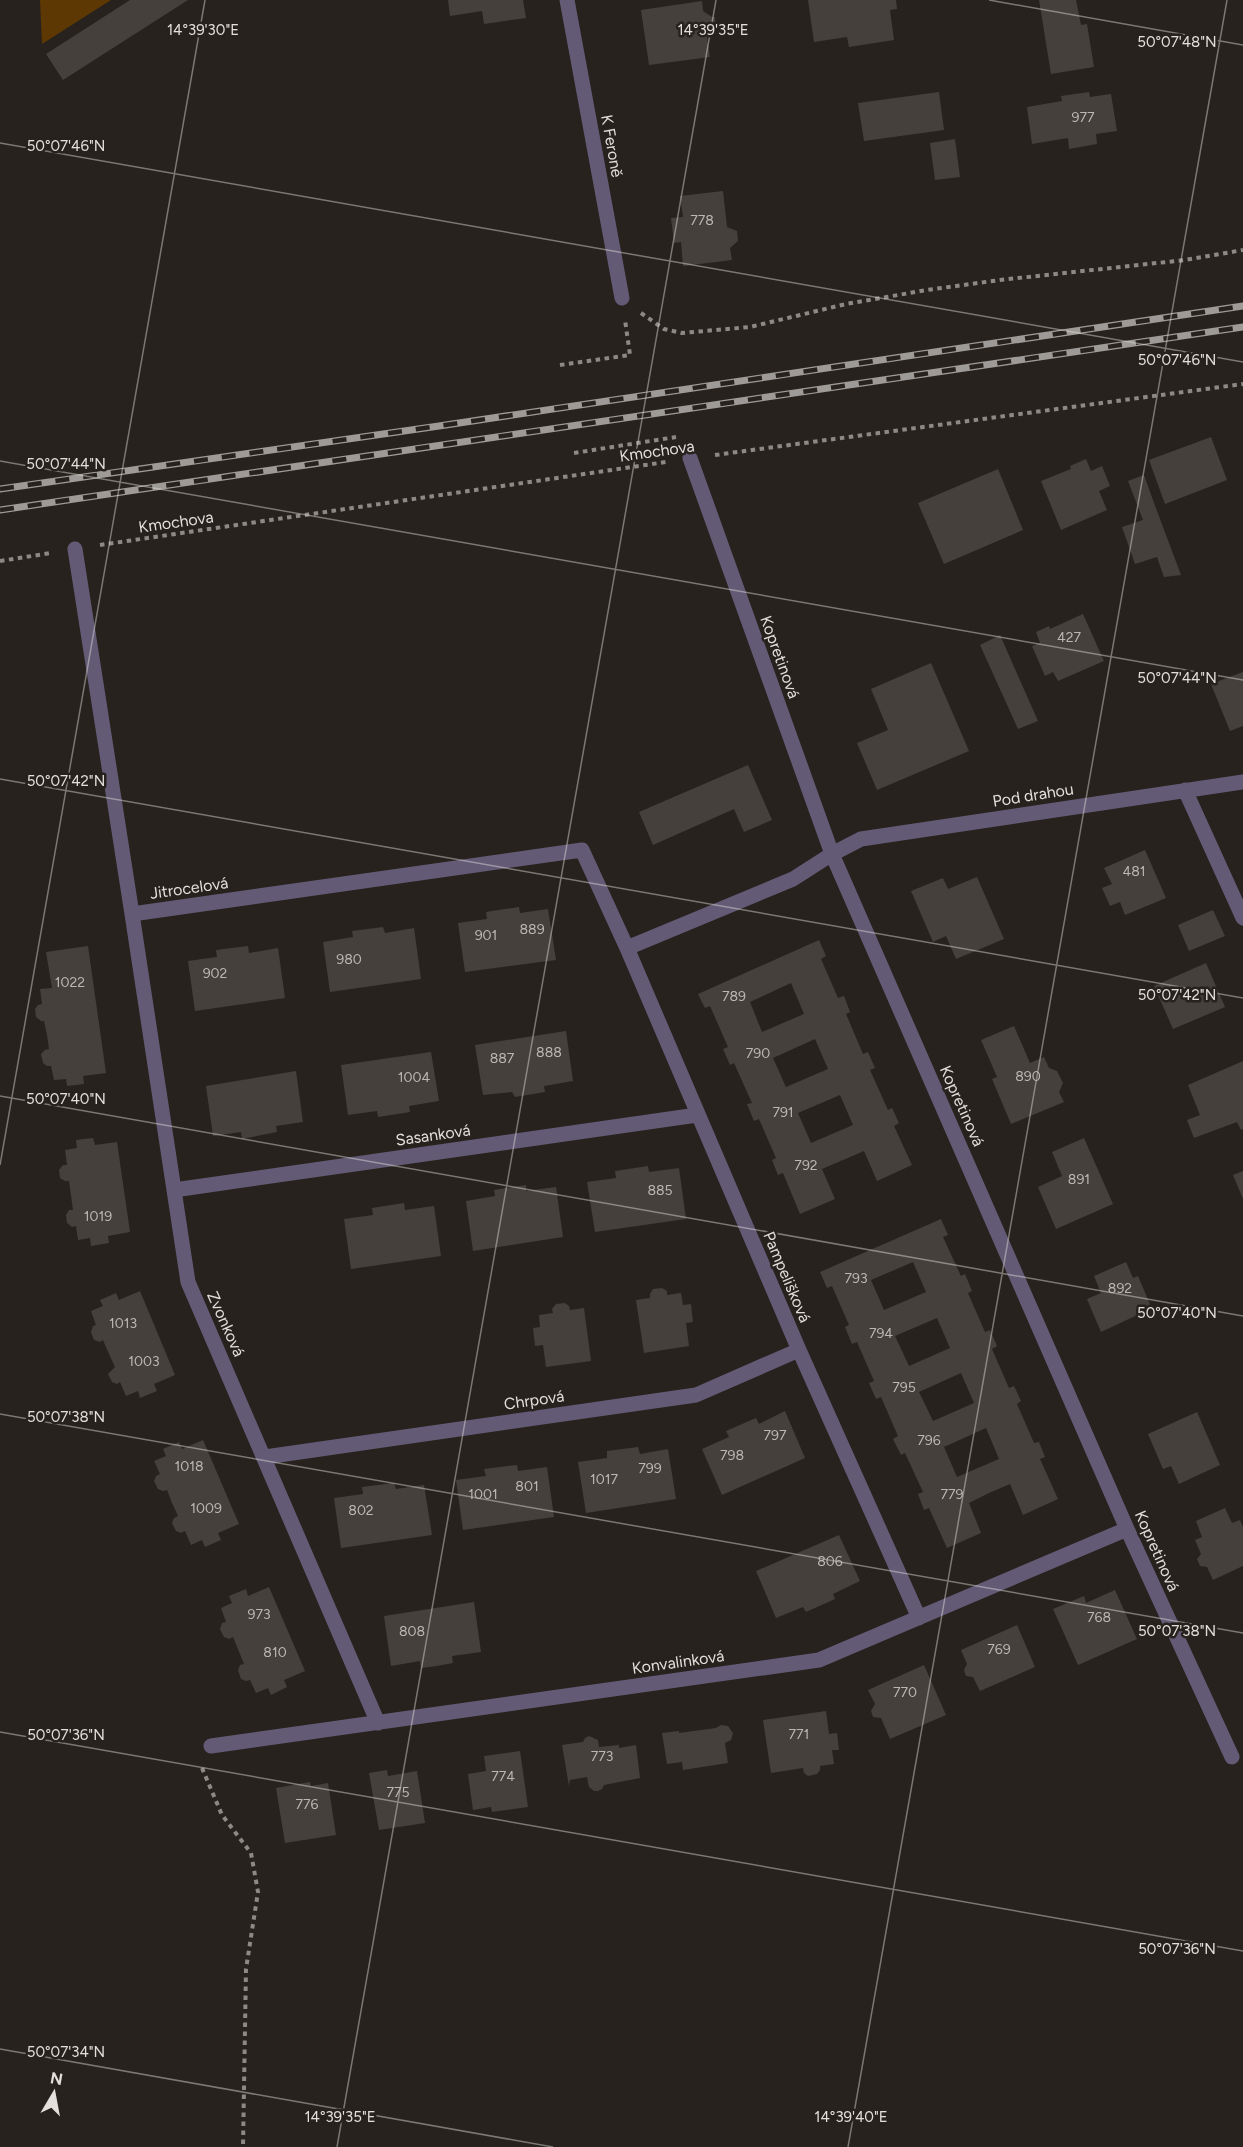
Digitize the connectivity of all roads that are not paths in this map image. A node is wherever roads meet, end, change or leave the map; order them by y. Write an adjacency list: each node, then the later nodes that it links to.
1 (567, 0): 2 (street, K Feroně)
2 (622, 298)
3 (690, 458): 8 (street, Kopretinová)
4 (75, 549): 9 (street, Jitrocelová)
5 (1243, 782): 6 (street, Pod drahou)
6 (1185, 790): 8 (street, Pod drahou); 10 (street)
7 (582, 850): 9 (street, Jitrocelová); 11 (street, Pampelišková)
8 (832, 854): 11 (street); 16 (street, Kopretinová)
9 (132, 914): 13 (street, Zvonková)
10 (1243, 918)
11 (627, 948): 12 (street, Pampelišková)
12 (697, 1115): 13 (street, Sasanková); 14 (street, Pampelišková)
13 (174, 1190): 15 (street, Zvonková)
14 (800, 1350): 15 (street, Chrpová); 17 (street, Pampelišková)
15 (265, 1457): 18 (street, Zvonková)
16 (1127, 1529): 17 (street, Konvalinková); 20 (street, Kopretinová)
17 (919, 1618): 18 (street, Konvalinková)
18 (378, 1723): 19 (street, Konvalinková)
19 (211, 1746)
20 (1232, 1757)

